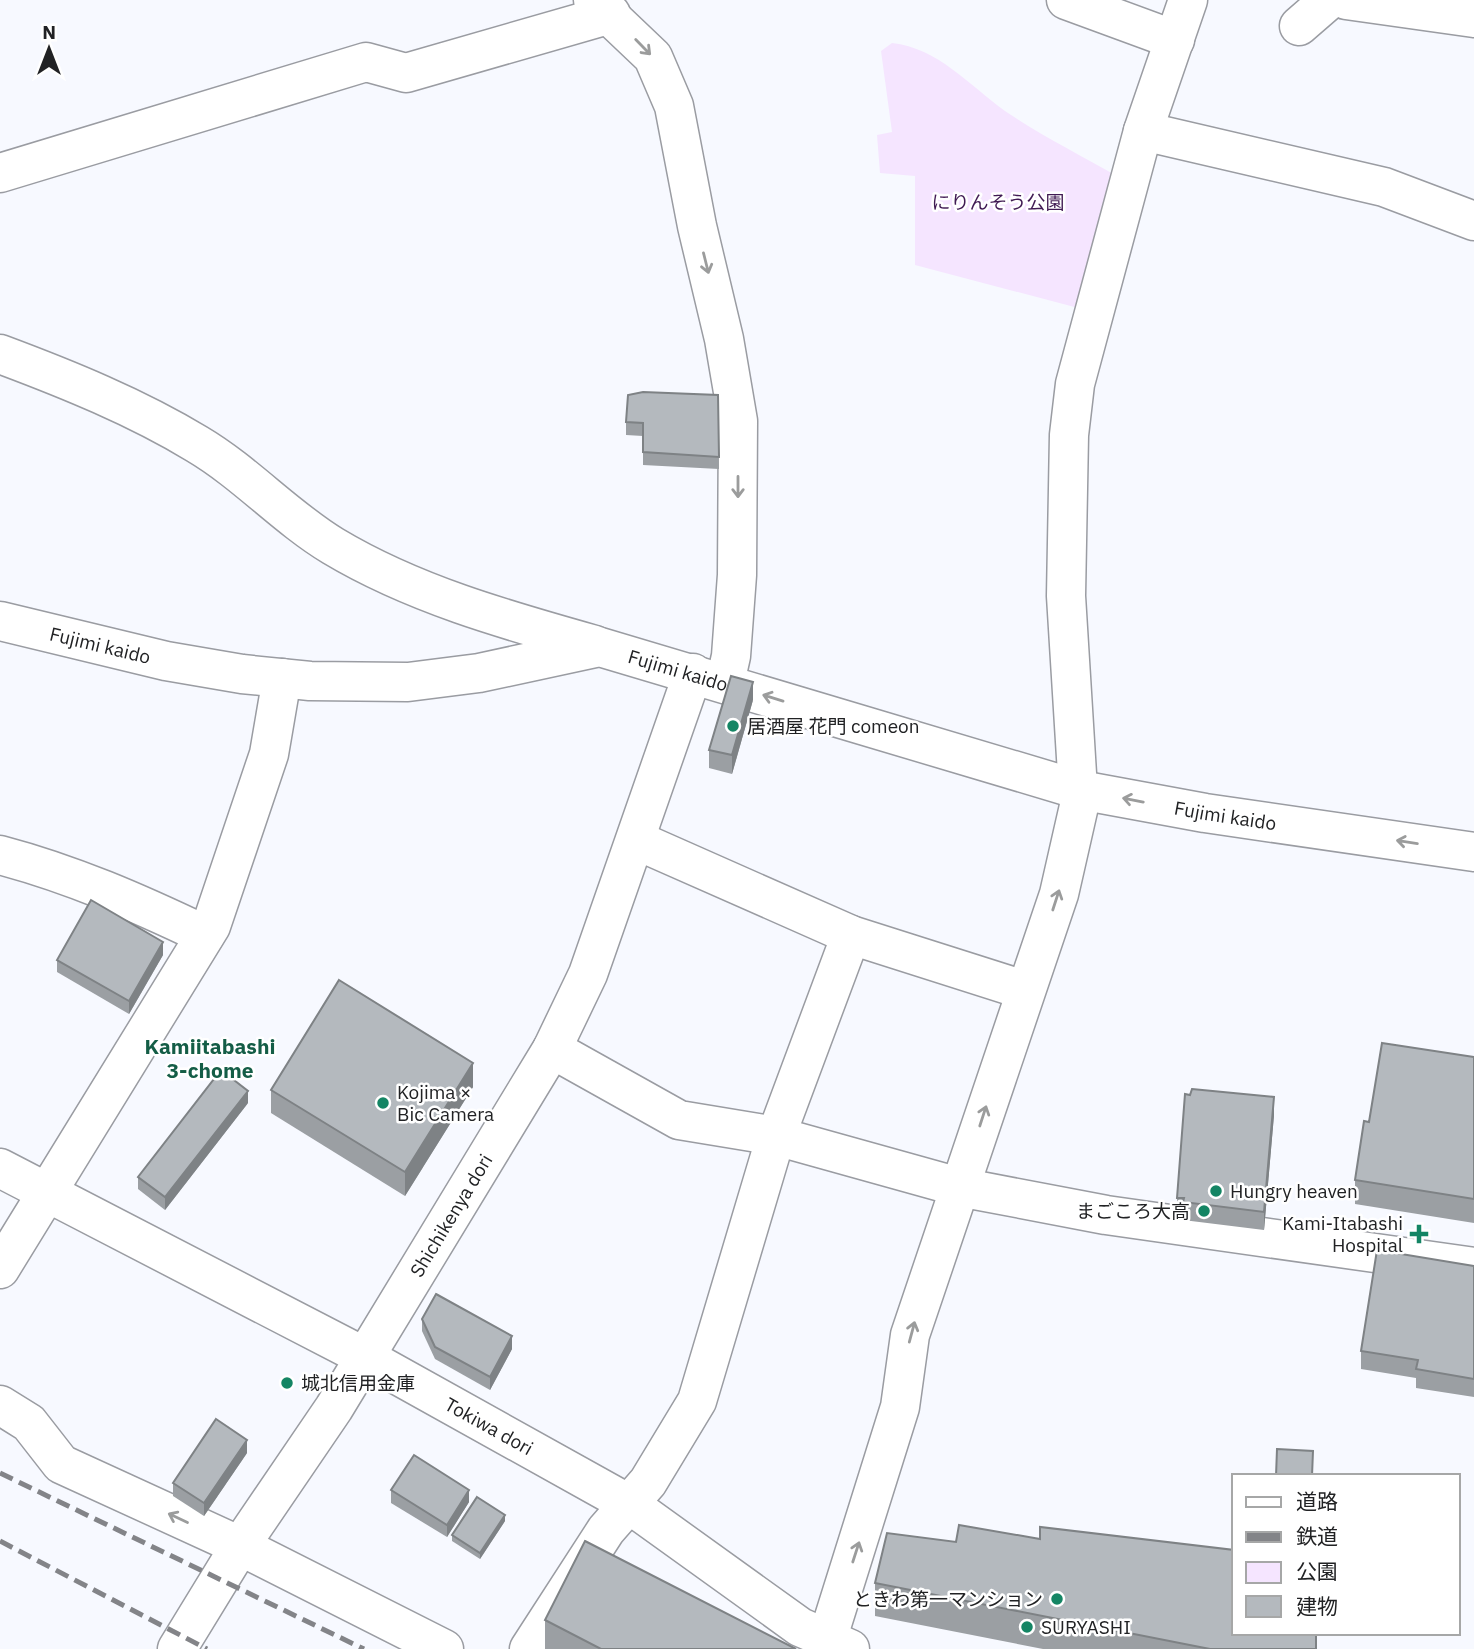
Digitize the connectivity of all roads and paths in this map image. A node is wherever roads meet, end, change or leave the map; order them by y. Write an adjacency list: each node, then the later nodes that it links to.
1 (1066, 0): 8 (street)
2 (1188, 0): 8 (street)
3 (1329, 0): 7 (street)
4 (1346, 0): 6 (street)
5 (601, 4): 10 (street); 16 (street, Shichikenya dori, one-way to 16)
6 (1474, 18)
7 (1299, 26)
8 (1175, 40): 9 (street)
9 (1143, 131): 11 (street); 17 (street)
10 (0, 173)
11 (1474, 221)
12 (0, 354): 14 (street)
13 (0, 621): 15 (street, Fujimi kaido)
14 (600, 647): 15 (street, Fujimi kaido); 16 (street, Fujimi kaido)
15 (282, 678): 21 (street)
16 (709, 678): 17 (street, Fujimi kaido, one-way to 16); 18 (street, Shichikenya dori)
17 (1080, 790): 19 (street, Fujimi kaido, one-way to 17); 23 (street, one-way to 17)
18 (636, 840): 22 (street); 24 (street, Shichikenya dori)
19 (1474, 852)
20 (0, 855): 21 (street)
21 (205, 935): 28 (street)
22 (851, 935): 23 (street); 25 (street)
23 (1024, 990): 27 (street, one-way to 23)
24 (552, 1049): 25 (street); 31 (street, Shichikenya dori)
25 (776, 1136): 27 (street); 33 (street)
26 (0, 1168): 28 (street, Tokiwa dori)
27 (959, 1187): 29 (street); 35 (street, one-way to 27)
28 (47, 1192): 30 (street); 31 (street, Tokiwa dori)
29 (1474, 1266)
30 (0, 1269)
31 (365, 1357): 33 (street, Tokiwa dori); 34 (street, Shichikenya dori)
32 (0, 1405): 34 (street, one-way to 32)
33 (629, 1504): 35 (street, Tokiwa dori); 38 (street)
34 (240, 1546): 36 (street, Shichikenya dori); 37 (street)
35 (839, 1644)
36 (177, 1649)
37 (444, 1649)
38 (529, 1649)

